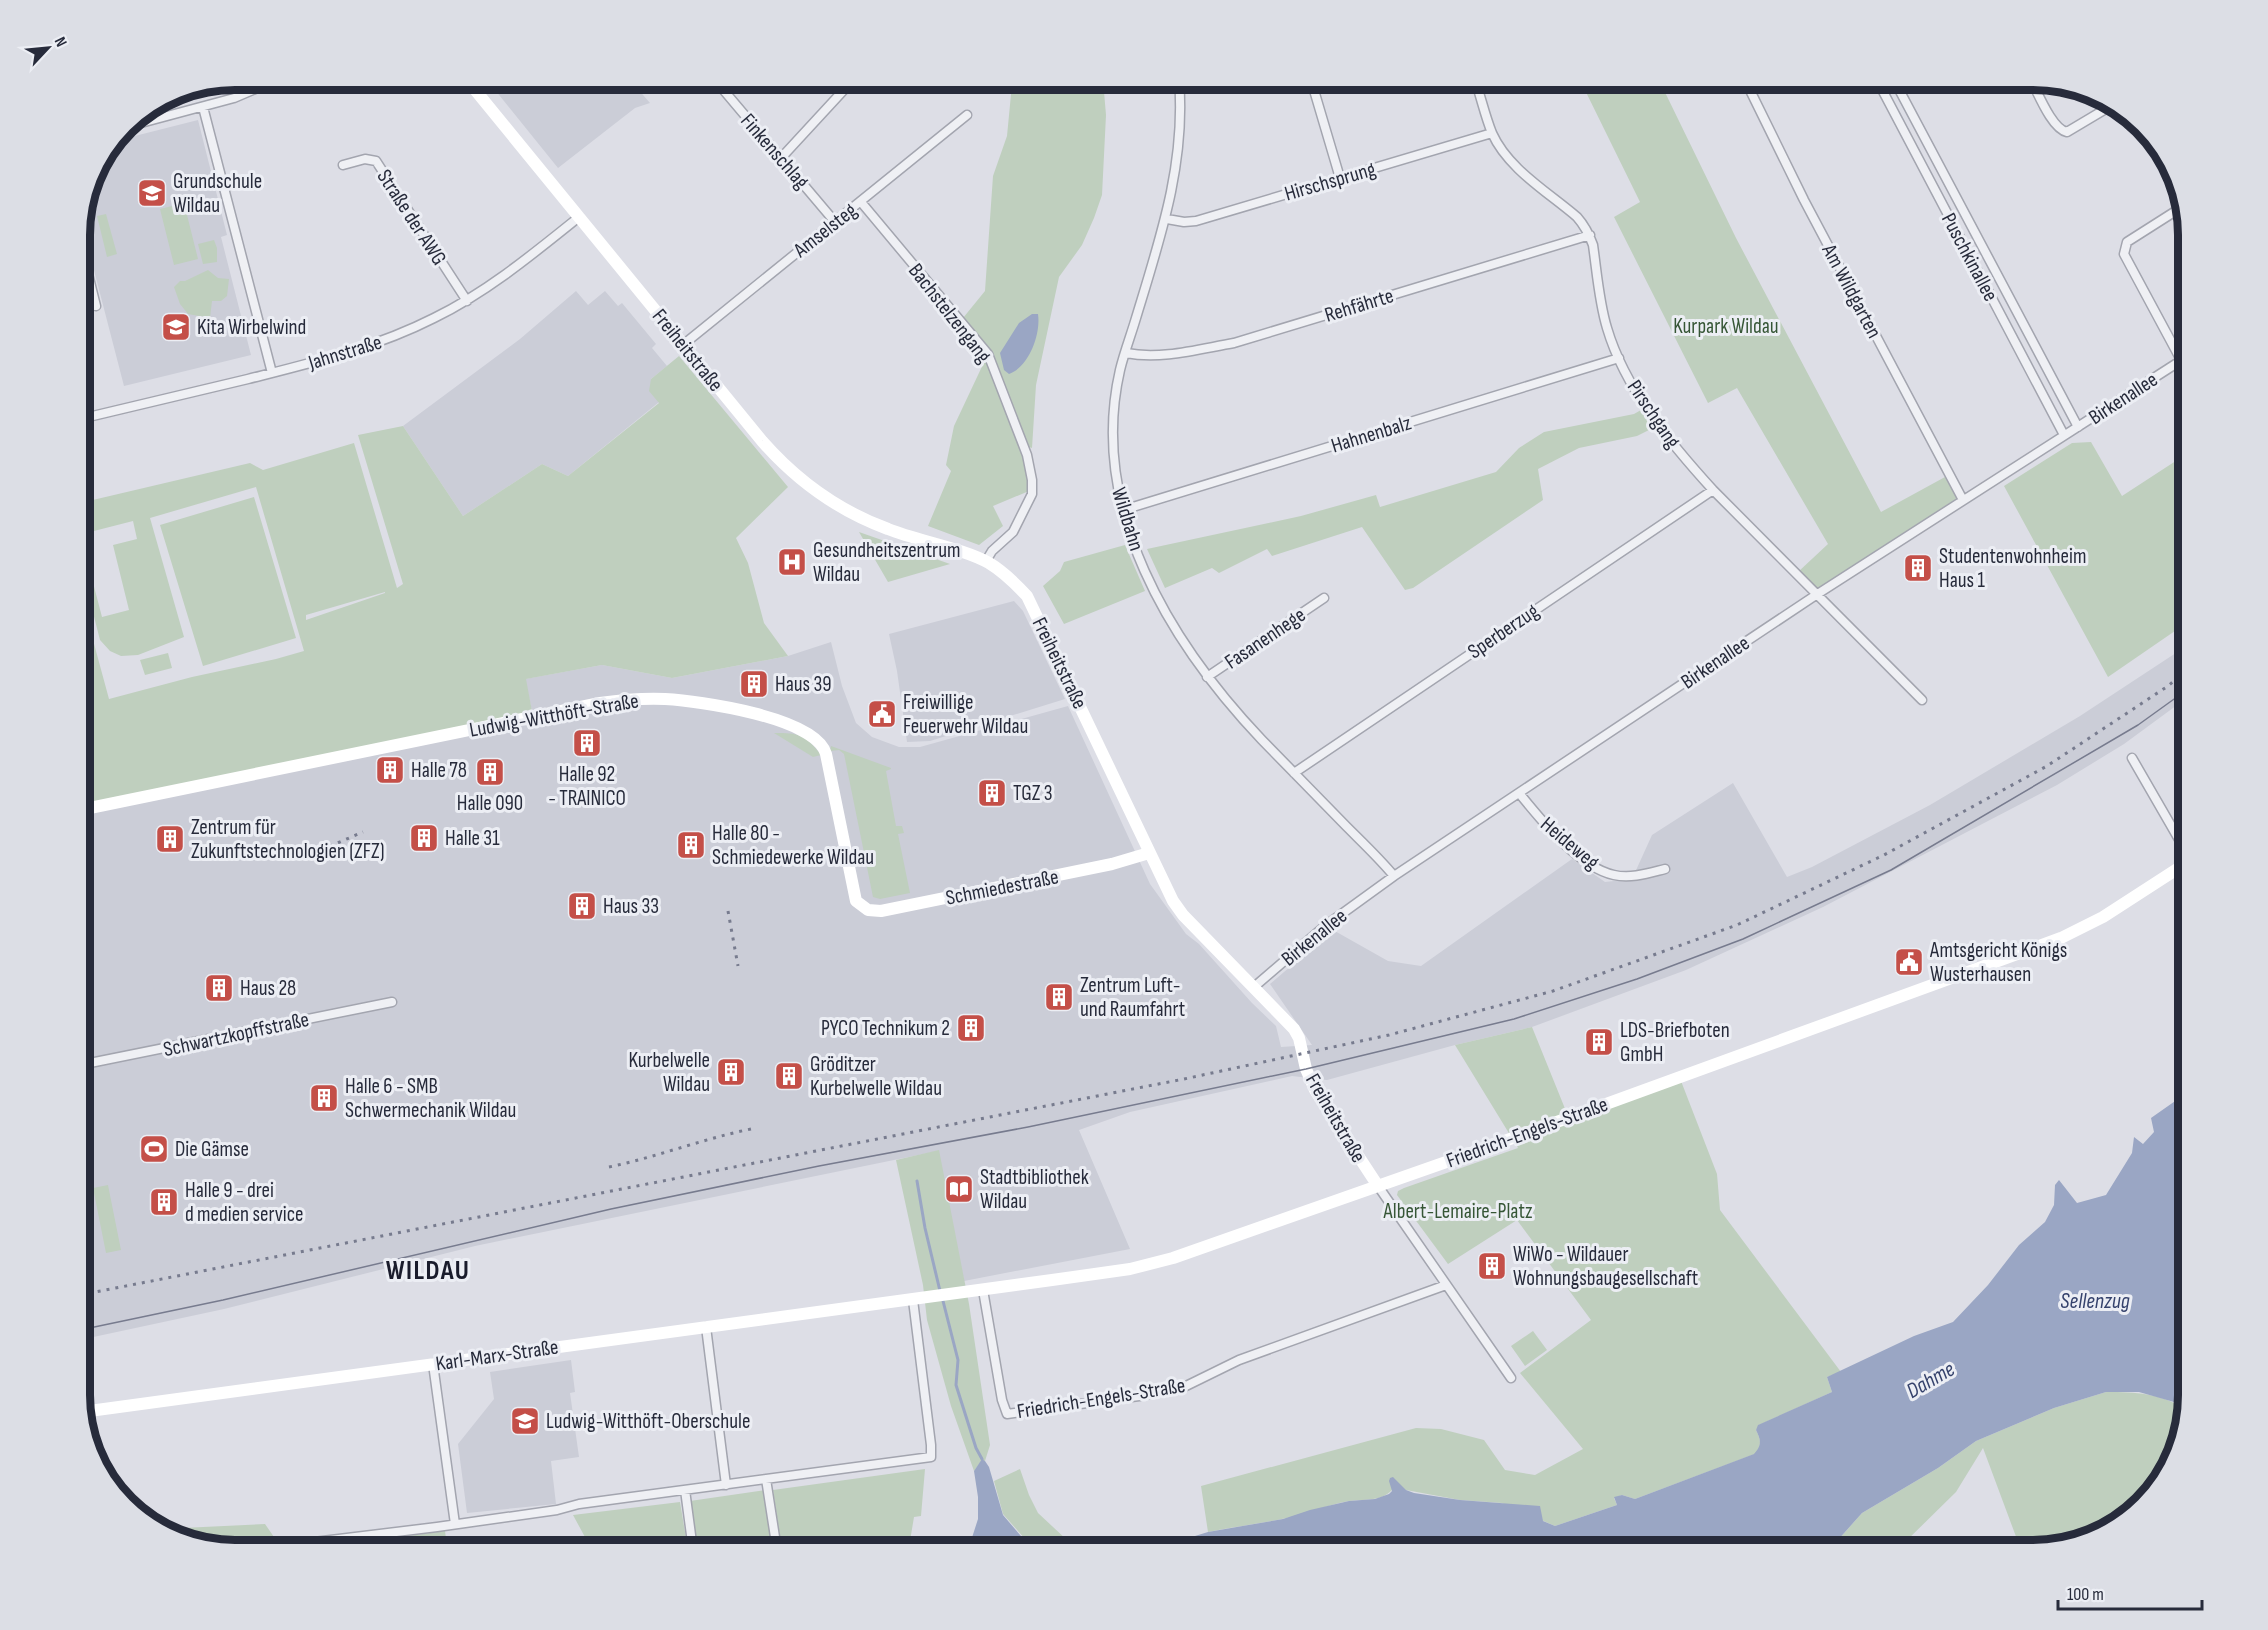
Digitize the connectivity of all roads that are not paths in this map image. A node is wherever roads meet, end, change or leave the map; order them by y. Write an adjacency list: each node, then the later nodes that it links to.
1 (253, 90): 12 (street)
2 (475, 90): 22 (street, Freiheitstraße)
3 (723, 90): 17 (street, Finkenschlag)
4 (844, 90): 17 (street)
5 (1179, 90): 23 (street, Wildbahn)
6 (1314, 90): 19 (street)
7 (1478, 90): 16 (street)
8 (1750, 90): 39 (street, Am Wildgarten)
9 (1882, 90): 37 (street, Puschkinallee)
10 (1899, 90): 36 (street, Puschkinallee)
11 (2036, 90): 13 (street)
12 (203, 107): 15 (street); 34 (street)
13 (2105, 109)
14 (967, 115): 20 (street, Amselsteg)
15 (143, 122)
16 (1492, 134): 19 (street, Hirschsprung); 25 (street)
17 (781, 158): 24 (street, Finkenschlag)
18 (343, 165): 27 (street, Straße der AWG)
19 (1340, 178): 23 (street, Hirschsprung)
20 (861, 202): 24 (street, Amselsteg); 41 (street, Bachstelzengang)
21 (2176, 211): 30 (street)
22 (579, 217): 27 (street, Jahnstraße); 29 (street, Freiheitstraße)
23 (1167, 219): 31 (street, Wildbahn)
24 (835, 222): 29 (street, Amselsteg)
25 (1590, 235): 31 (street, Rehfährte); 32 (street, Pirschgang)
26 (90, 282): 28 (street)
27 (466, 301): 34 (street, Jahnstraße)
28 (96, 306)
29 (684, 344): 41 (street, Freiheitstraße)
30 (2178, 346)
31 (1126, 352): 40 (street, Wildbahn)
32 (1619, 358): 38 (street, Pirschgang); 40 (street, Hahnenbalz)
33 (2178, 363): 36 (street, Birkenallee)
34 (272, 373): 35 (street, Jahnstraße)
35 (90, 417)
36 (2078, 427): 37 (street, Birkenallee)
37 (2064, 435): 39 (street, Birkenallee)
38 (1713, 490): 42 (street, Pirschgang); 47 (street, Sperberzug)
39 (1963, 500): 42 (street, Birkenallee)
40 (1123, 510): 44 (street, Wildbahn)
41 (986, 561): 51 (street, Freiheitstraße)
42 (1816, 595): 45 (street, Pirschgang); 48 (street, Birkenallee)
43 (1324, 598): 44 (street, Fasanenhege)
44 (1207, 677): 47 (street, Wildbahn)
45 (1922, 700)
46 (2132, 758): 50 (street)
47 (1294, 773): 54 (street, Wildbahn)
48 (1519, 793): 53 (street, Heideweg); 54 (street, Birkenallee)
49 (90, 808): 55 (street, Ludwig-Witthöft-Straße)
50 (2178, 838)
51 (1149, 853): 55 (street, Schmiedestraße); 56 (street, Freiheitstraße)
52 (2178, 868): 59 (street, Friedrich-Engels-Straße)
53 (1665, 869)
54 (1394, 876): 56 (street, Birkenallee)
55 (856, 901)
56 (1254, 987): 59 (street, Freiheitstraße)
57 (392, 1002): 58 (street, Schwartzkopffstraße)
58 (90, 1063)
59 (1378, 1186): 60 (street, Freiheitstraße); 61 (street, Friedrich-Engels-Straße)
60 (1446, 1285): 61 (street, Friedrich-Engels-Straße); 65 (street, Freiheitstraße)
61 (977, 1290): 62 (street, Karl-Marx-Straße)
62 (917, 1299): 63 (street, Karl-Marx-Straße); 67 (street)
63 (706, 1327): 64 (street, Karl-Marx-Straße); 68 (street)
64 (433, 1364): 66 (street, Karl-Marx-Straße); 70 (street)
65 (1510, 1378)
66 (91, 1411)
67 (766, 1479): 68 (street); 73 (street)
68 (726, 1485): 69 (street)
69 (685, 1490): 70 (street); 72 (street)
70 (455, 1524): 71 (street)
71 (333, 1540)
72 (692, 1540)
73 (775, 1540)

